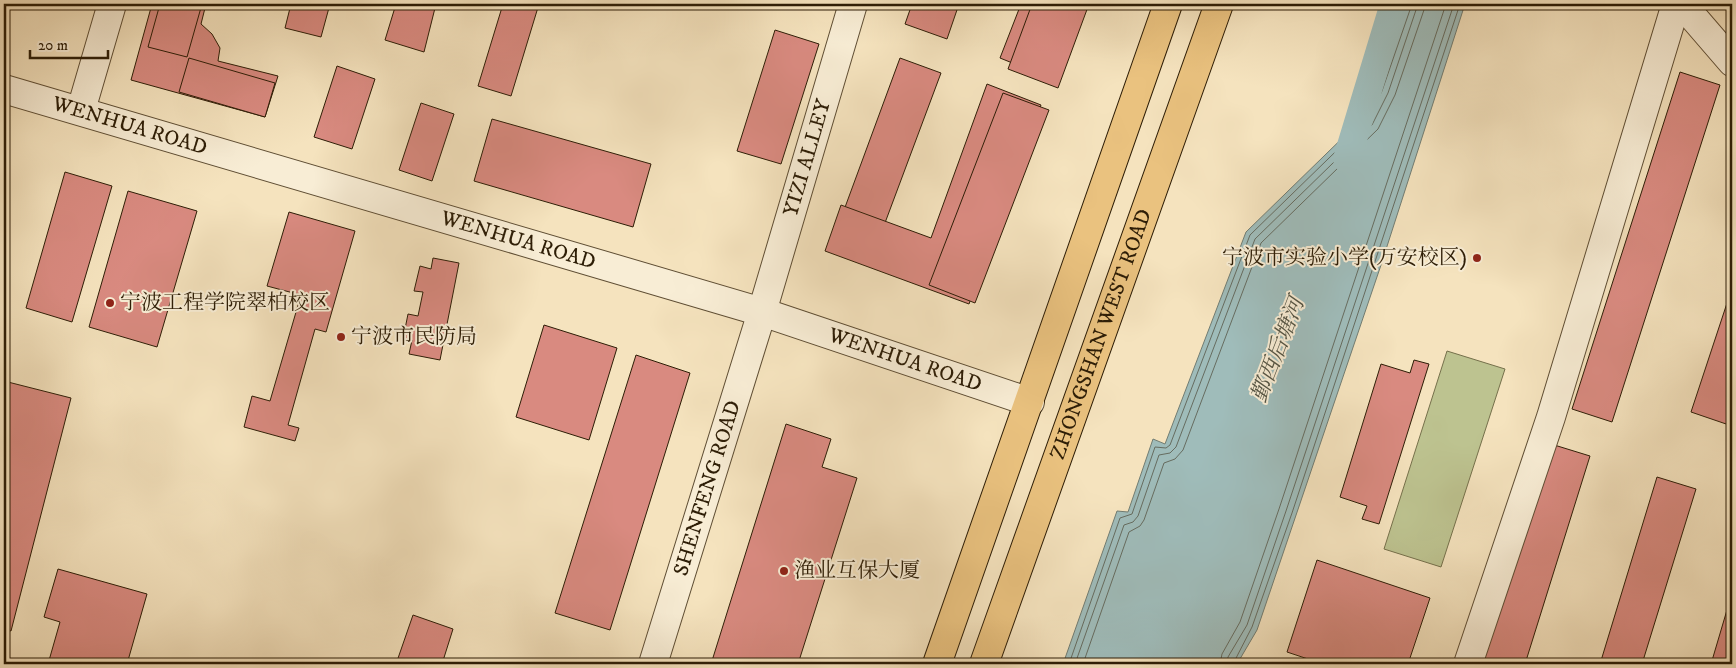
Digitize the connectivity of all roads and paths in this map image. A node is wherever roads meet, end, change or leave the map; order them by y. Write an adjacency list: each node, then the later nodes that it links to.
1 (112, 4): 9 (street)
2 (853, 4): 10 (street, YIZI ALLEY)
3 (1168, 4): 11 (main road, ZHONGSHAN WEST ROAD)
4 (1219, 4): 14 (main road, ZHONGSHAN WEST ROAD)
5 (1676, 4): 15 (street)
6 (1682, 4): 7 (street)
7 (1732, 62)
8 (4, 89): 9 (street, WENHUA ROAD)
9 (81, 110): 10 (street, WENHUA ROAD)
10 (762, 312): 11 (street, WENHUA ROAD); 12 (street, SHENFENG ROAD)
11 (1030, 402): 13 (main road, ZHONGSHAN WEST ROAD)
12 (653, 664)
13 (937, 664)
14 (984, 664)
15 (1468, 664)

